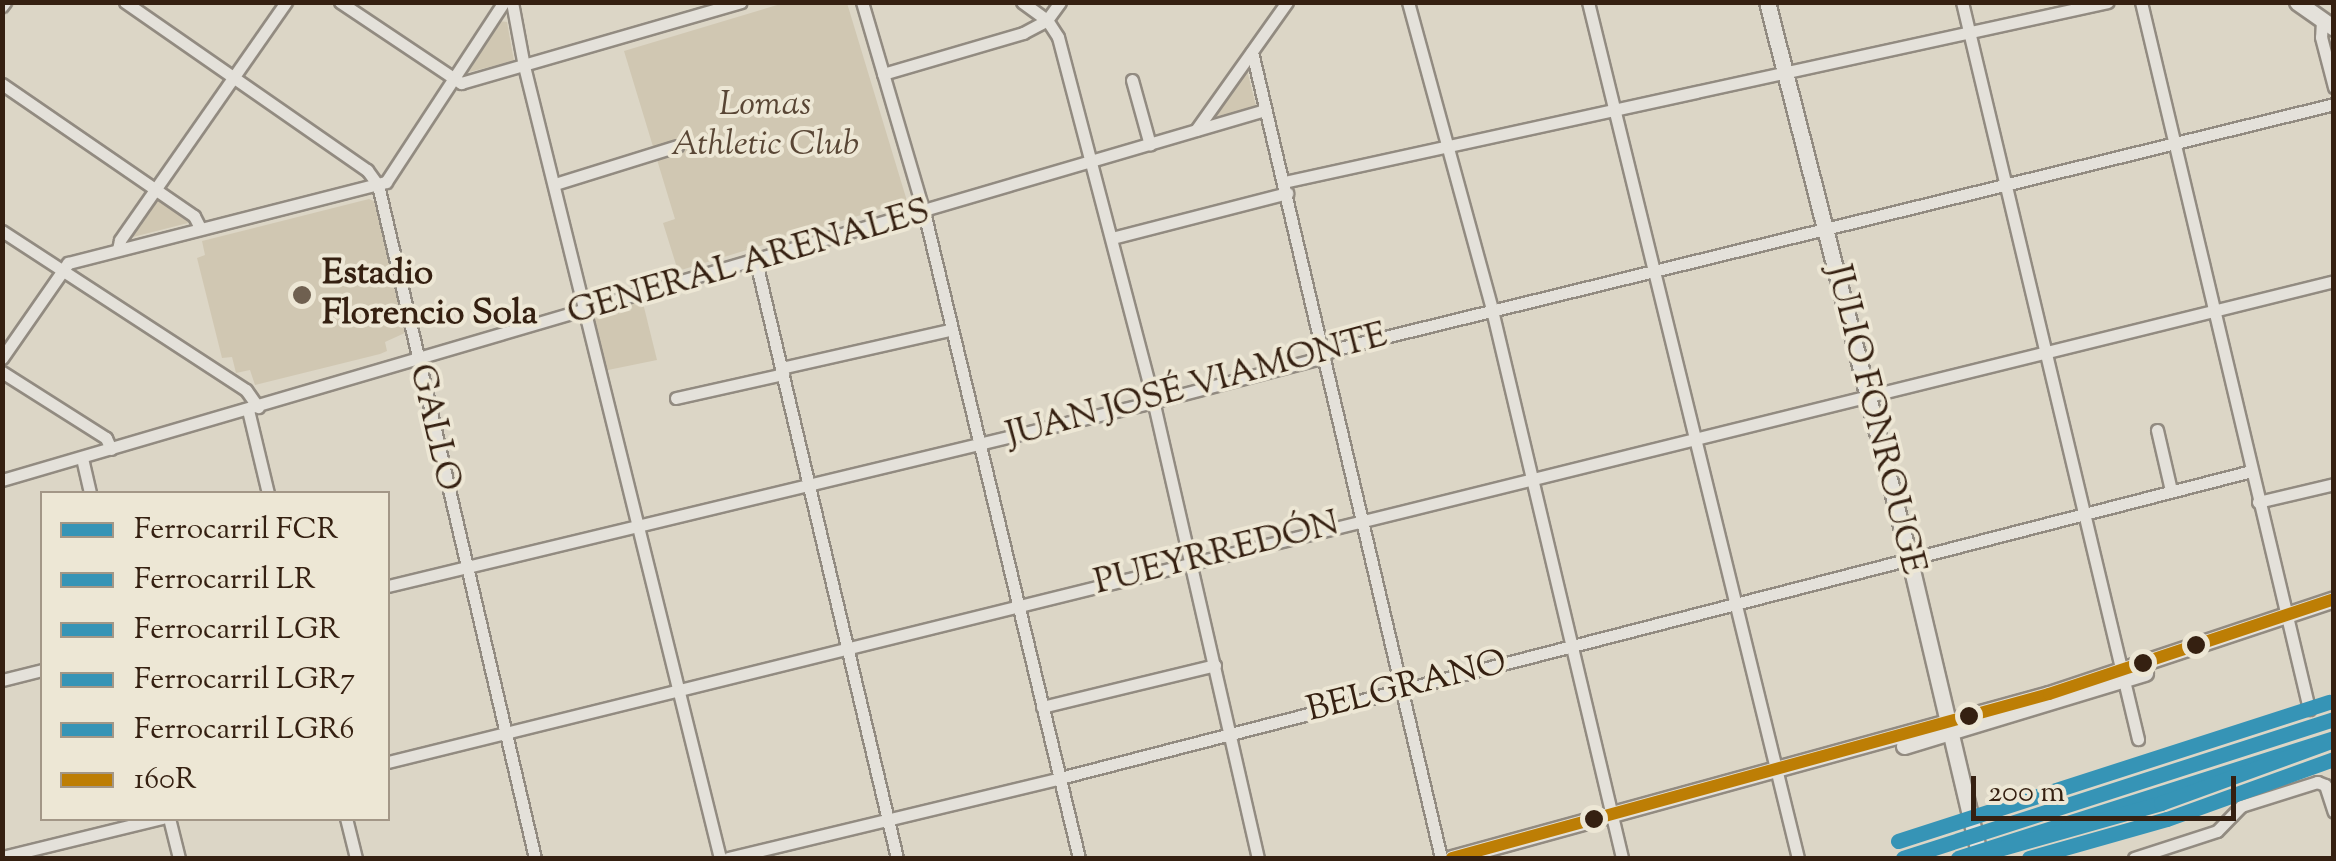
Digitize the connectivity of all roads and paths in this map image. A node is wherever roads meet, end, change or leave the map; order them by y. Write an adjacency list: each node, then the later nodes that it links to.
1 (125, 2): 25 (street)
2 (286, 2): 25 (street)
3 (340, 2): 26 (street)
4 (504, 2): 26 (street)
5 (512, 2): 22 (street)
6 (742, 2): 22 (street)
7 (862, 2): 24 (street)
8 (1022, 2): 18 (street)
9 (1060, 2): 18 (street)
10 (1287, 2): 21 (street)
11 (1408, 2): 37 (street)
12 (1588, 2): 32 (street)
13 (1767, 2): 23 (main road, JULIO FONROUGE)
14 (1962, 2): 20 (street)
15 (2108, 2): 20 (street)
16 (2141, 2): 35 (street)
17 (2297, 2): 19 (main road)
18 (1047, 20): 24 (street); 38 (street)
19 (2328, 24): 29 (street)
20 (1970, 32): 23 (street); 41 (street)
21 (1252, 52): 31 (street); 33 (street)
22 (524, 66): 26 (street); 39 (street)
23 (1784, 72): 32 (street); 46 (main road, JULIO FONROUGE)
24 (883, 74): 44 (street)
25 (234, 77): 40 (street); 42 (street)
26 (452, 80): 40 (street)
27 (1132, 80): 34 (street)
28 (2, 84): 42 (street)
29 (2334, 87)
30 (2334, 104): 35 (street, JUAN JOSÉ VIAMONTE)
31 (1265, 110): 33 (street, GENERAL ARENALES); 43 (street)
32 (1615, 110): 37 (street); 52 (street)
33 (1196, 130): 34 (street, GENERAL ARENALES)
34 (1150, 144): 38 (street, GENERAL ARENALES)
35 (2174, 144): 41 (street, JUAN JOSÉ VIAMONTE); 55 (street)
36 (678, 146): 39 (street)
37 (1450, 146): 43 (street); 54 (street)
38 (1093, 162): 44 (street, GENERAL ARENALES); 48 (street)
39 (554, 184): 56 (street)
40 (378, 185): 45 (street); 61 (street, GALLO)
41 (2006, 185): 46 (street, JUAN JOSÉ VIAMONTE); 58 (street)
42 (156, 188): 45 (street); 49 (street)
43 (1285, 188): 48 (street); 59 (street)
44 (924, 212): 50 (street, GENERAL ARENALES); 57 (street)
45 (200, 228): 49 (street)
46 (1826, 228): 52 (street, JUAN JOSÉ VIAMONTE); 64 (main road, JULIO FONROUGE)
47 (2, 231): 51 (street)
48 (1112, 238): 66 (street)
49 (118, 250): 51 (street)
50 (756, 262): 56 (street, GENERAL ARENALES); 62 (street)
51 (60, 269): 60 (street); 67 (street)
52 (1654, 271): 54 (street, JUAN JOSÉ VIAMONTE); 69 (street)
53 (2334, 281): 55 (street, PUEYRREDÓN)
54 (1492, 310): 59 (street, JUAN JOSÉ VIAMONTE); 74 (street)
55 (2214, 310): 58 (street, PUEYRREDÓN); 73 (street)
56 (587, 312): 61 (street, GENERAL ARENALES); 84 (street)
57 (950, 330): 62 (street); 70 (street)
58 (2046, 351): 64 (street, PUEYRREDÓN); 82 (street)
59 (1325, 354): 66 (street, JUAN JOSÉ VIAMONTE); 83 (street)
60 (2, 358)
61 (418, 361): 67 (street, GENERAL ARENALES); 87 (street, GALLO)
62 (782, 371): 65 (street); 76 (street)
63 (2, 372): 71 (street)
64 (1866, 394): 69 (street, PUEYRREDÓN); 85 (main road, JULIO FONROUGE)
65 (676, 398)
66 (1154, 400): 70 (street, JUAN JOSÉ VIAMONTE); 86 (street)
67 (253, 408): 71 (street, GENERAL ARENALES); 80 (street)
68 (2157, 430): 78 (street)
69 (1695, 437): 74 (street, PUEYRREDÓN); 90 (street)
70 (980, 444): 76 (street, JUAN JOSÉ VIAMONTE); 91 (street)
71 (111, 449): 72 (street, GENERAL ARENALES)
72 (82, 458): 75 (street, GENERAL ARENALES); 79 (street)
73 (2251, 471): 78 (street, BELGRANO); 81 (street)
74 (1532, 479): 83 (street, PUEYRREDÓN); 95 (street)
75 (2, 480)
76 (809, 484): 84 (street, JUAN JOSÉ VIAMONTE); 94 (street)
77 (2334, 484): 81 (street)
78 (2172, 490): 82 (street, BELGRANO)
79 (89, 491)
80 (267, 491)
81 (2258, 502): 93 (street)
82 (2084, 511): 85 (street, BELGRANO); 98 (street)
83 (1364, 519): 86 (street, PUEYRREDÓN); 101 (street)
84 (638, 523): 87 (street, JUAN JOSÉ VIAMONTE); 100 (street)
85 (1909, 557): 90 (street, BELGRANO); 104 (main road, JULIO FONROUGE)
86 (1192, 562): 91 (street, PUEYRREDÓN); 96 (street)
87 (466, 566): 88 (street, JUAN JOSÉ VIAMONTE); 105 (street, GALLO)
88 (390, 585)
89 (2334, 599): 93 (main road)
90 (1735, 602): 95 (street, BELGRANO); 110 (street)
91 (1018, 604): 94 (street, PUEYRREDÓN); 102 (street)
92 (2334, 610): 93 (main road)
93 (2288, 619): 98 (main road); 103 (street)
94 (850, 646): 100 (street, PUEYRREDÓN); 112 (street)
95 (1571, 646): 101 (street, BELGRANO); 113 (street)
96 (1214, 665): 102 (street); 106 (street)
97 (40, 670): 99 (street)
98 (2123, 675): 104 (main road); 107 (street)
99 (2, 680)
100 (680, 688): 105 (street, PUEYRREDÓN); 121 (street)
101 (1403, 690): 106 (street, BELGRANO); 125 (street)
102 (1042, 707): 109 (street)
103 (2309, 709)
104 (1950, 728): 110 (main road); 130 (main road, JULIO FONROUGE)
105 (506, 732): 108 (street, PUEYRREDÓN); 120 (street, GALLO)
106 (1230, 732): 109 (street, BELGRANO); 124 (street)
107 (2138, 739)
108 (390, 761)
109 (1060, 778): 112 (street, BELGRANO); 123 (street)
110 (1778, 778): 113 (main road); 129 (street)
111 (2334, 812): 131 (street)
112 (888, 820): 121 (street, BELGRANO); 122 (street)
113 (1612, 820): 126 (main road); 127 (main road); 128 (street)
114 (154, 821): 117 (street)
115 (167, 821): 118 (street)
116 (347, 821): 119 (street)
117 (2, 858)
118 (179, 858)
119 (356, 858)
120 (536, 858)
121 (724, 858)
122 (897, 858)
123 (1078, 858)
124 (1258, 858)
125 (1441, 858)
126 (1452, 858)
127 (1488, 858)
128 (1622, 858)
129 (1798, 858)
130 (1980, 858)
131 (2134, 858)

